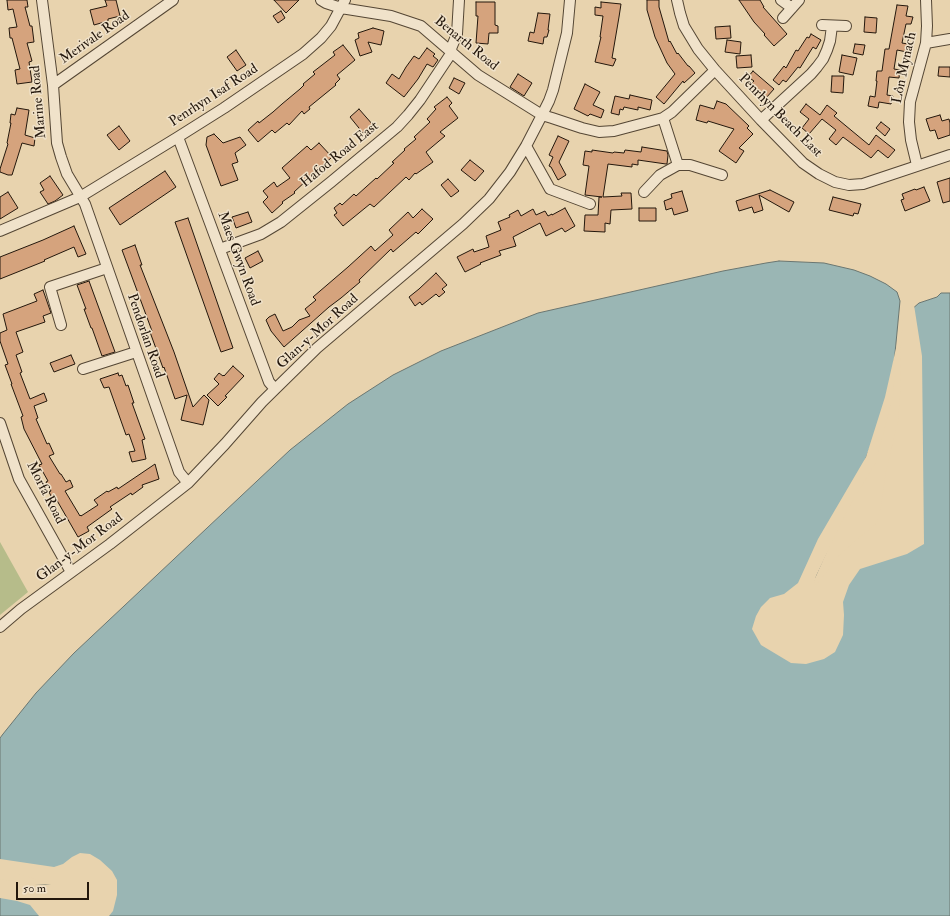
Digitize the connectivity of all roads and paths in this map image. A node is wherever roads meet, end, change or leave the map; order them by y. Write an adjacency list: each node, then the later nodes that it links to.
1 (42, 0): 18 (street, Marine Road)
2 (173, 0): 18 (street, Merivale Road)
3 (321, 0): 10 (street, Benarth Road)
4 (459, 0): 16 (street, Hafod Road East)
5 (570, 0): 19 (street, Glan-y-Mor Road)
6 (677, 0): 17 (street, Penrhyn Beach East)
7 (781, 0): 11 (street)
8 (799, 0): 11 (street)
9 (926, 0): 15 (street, Lôn Mynach)
10 (343, 4): 16 (street, Benarth Road); 22 (street, Penrhyn Isaf Road)
11 (792, 8): 12 (street)
12 (783, 18)
13 (846, 26): 21 (street)
14 (950, 39): 15 (street)
15 (926, 43): 26 (street, Lôn Mynach)
16 (451, 51): 19 (street, Benarth Road); 32 (street, Hafod Road East)
17 (715, 70): 20 (street); 21 (street, Penrhyn Beach East)
18 (53, 85): 29 (street, Marine Road)
19 (542, 115): 20 (street, Benarth Road); 23 (street, Glan-y-Mor Road)
20 (663, 118): 25 (street)
21 (761, 120): 26 (street, Penrhyn Beach East)
22 (178, 137): 29 (street, Penrhyn Isaf Road); 32 (street, Maes Gwyn Road)
23 (526, 146): 30 (street); 37 (street, Glan-y-Mor Road)
24 (950, 155): 26 (street, Penrhyn Beach East)
25 (678, 165): 27 (street); 28 (street)
26 (917, 165)
27 (722, 175)
28 (644, 192)
29 (80, 197): 31 (street); 33 (street, Pendorlan Road)
30 (590, 204)
31 (0, 231)
32 (220, 249): 37 (street, Maes Gwyn Road)
33 (107, 268): 34 (street); 35 (street, Pendorlan Road)
34 (61, 325)
35 (136, 352): 36 (street); 39 (street, Pendorlan Road)
36 (83, 369)
37 (275, 389): 39 (street, Glan-y-Mor Road)
38 (0, 423): 40 (street, Morfa Road)
39 (188, 483): 40 (street, Glan-y-Mor Road)
40 (71, 572): 41 (street, Glan-y-Mor Road)
41 (0, 627)

